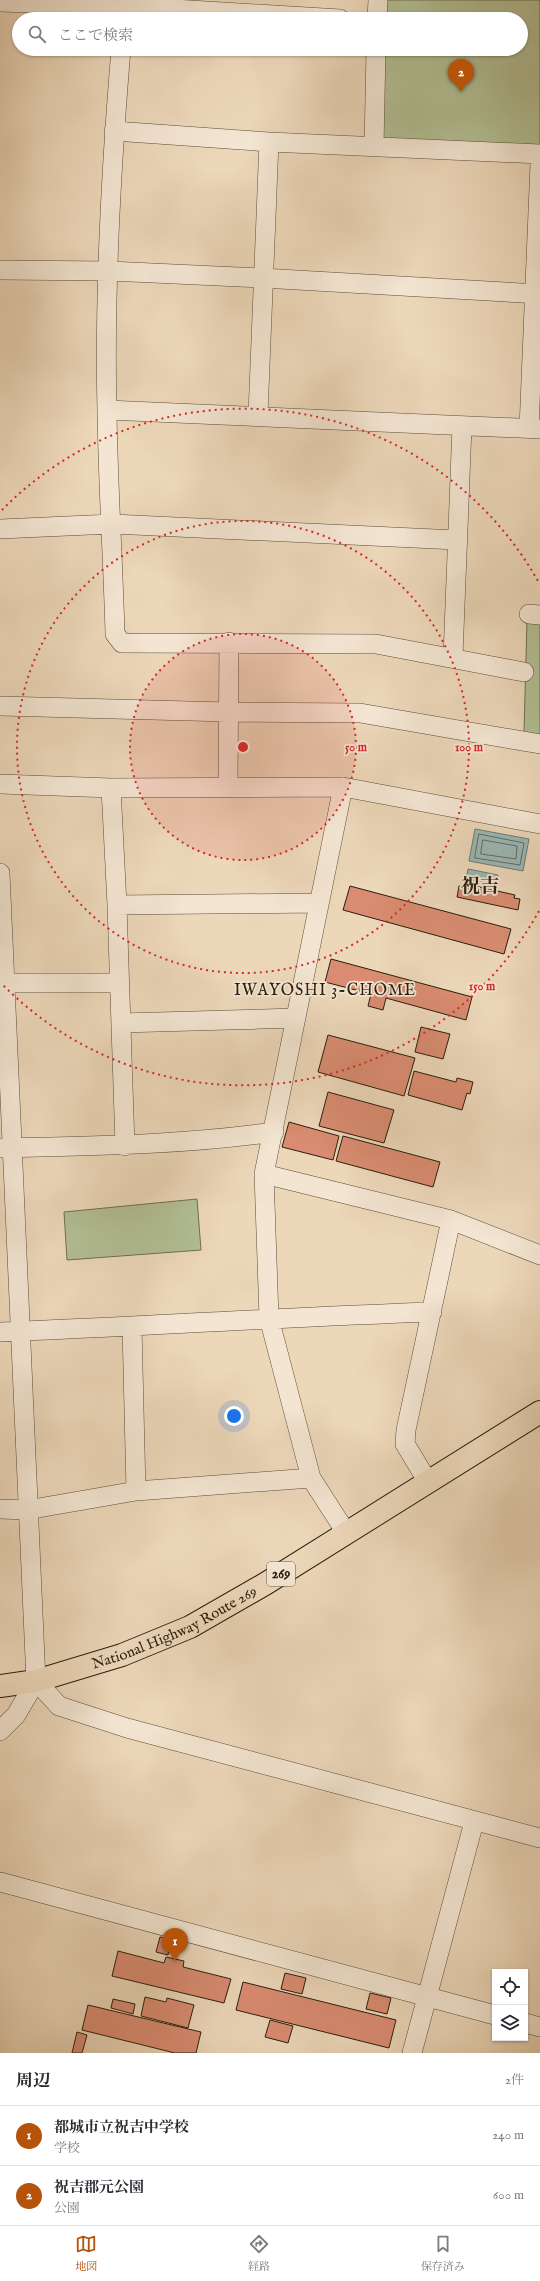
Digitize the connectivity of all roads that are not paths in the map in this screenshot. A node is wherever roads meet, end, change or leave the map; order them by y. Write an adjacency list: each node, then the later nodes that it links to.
1 (378, 0): 5 (street)
2 (0, 2): 3 (street)
3 (124, 8): 4 (street)
4 (203, 12)
5 (377, 12)
6 (120, 56): 8 (street)
7 (376, 56): 10 (street)
8 (114, 131): 9 (street); 14 (street)
9 (269, 142): 10 (street); 15 (street)
10 (374, 146): 11 (street)
11 (540, 154)
12 (540, 164): 16 (street)
13 (0, 270): 14 (street)
14 (108, 271): 15 (street); 17 (street)
15 (262, 278): 16 (street); 18 (street)
16 (537, 294): 20 (street)
17 (107, 410): 18 (street); 21 (street)
18 (258, 415): 19 (street)
19 (462, 426): 20 (street); 23 (street)
20 (535, 429)
21 (112, 524): 22 (street); 23 (street); 24 (street)
22 (0, 529)
23 (457, 540): 25 (street)
24 (229, 642): 25 (street); 28 (street)
25 (453, 657): 26 (street)
26 (524, 672)
27 (0, 706): 28 (street)
28 (228, 712): 29 (street); 31 (street)
29 (540, 744)
30 (0, 784): 33 (street)
31 (228, 786): 32 (street); 33 (street)
32 (343, 787): 34 (street); 36 (street)
33 (111, 788): 37 (street)
34 (540, 824)
35 (0, 874): 38 (street)
36 (318, 903): 37 (street); 40 (street)
37 (117, 905): 39 (street)
38 (2, 983): 39 (street); 44 (street)
39 (120, 983): 41 (street)
40 (296, 1018): 41 (street); 42 (street)
41 (121, 1023): 43 (street)
42 (274, 1132): 43 (street); 45 (street)
43 (125, 1146): 44 (street)
44 (5, 1148): 51 (street)
45 (264, 1174): 46 (street); 49 (street)
46 (451, 1220): 47 (street); 48 (street)
47 (540, 1255)
48 (432, 1312): 49 (street); 55 (street)
49 (269, 1318): 50 (street); 54 (street)
50 (132, 1327): 51 (street); 56 (street)
51 (20, 1331): 52 (street); 58 (street)
52 (0, 1332)
53 (540, 1412): 55 (highway, National Highway Route 269 / 269)
54 (311, 1478): 56 (street); 59 (street)
55 (428, 1482): 59 (highway, National Highway Route 269 / 269)
56 (136, 1491): 58 (street)
57 (0, 1509): 58 (street)
58 (27, 1510): 60 (street)
59 (346, 1534): 60 (highway, National Highway Route 269 / 269)
60 (36, 1681): 61 (highway, National Highway Route 269 / 269); 62 (street); 63 (street)
61 (0, 1686)
62 (0, 1731)
63 (474, 1822): 64 (street); 66 (street)
64 (540, 1838)
65 (0, 1882): 66 (street)
66 (426, 1998): 67 (street); 70 (street)
67 (492, 2014)
68 (528, 2024): 69 (street)
69 (540, 2027)
70 (412, 2053)

